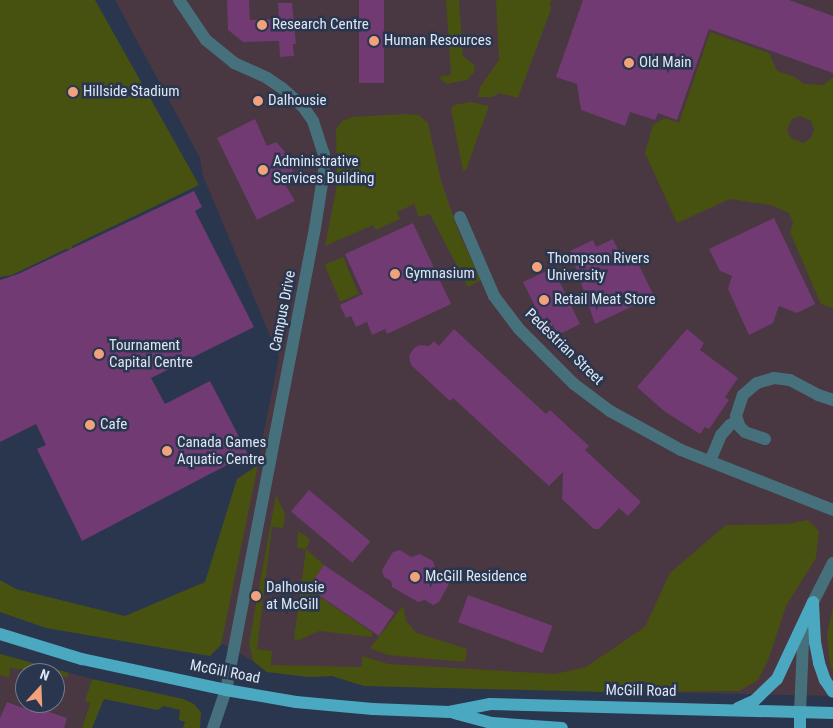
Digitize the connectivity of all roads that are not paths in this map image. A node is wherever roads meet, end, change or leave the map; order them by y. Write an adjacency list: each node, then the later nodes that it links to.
1 (179, 0): 11 (street, Campus Drive)
2 (460, 218): 6 (street, Pedestrian Street)
3 (833, 400): 4 (street)
4 (737, 421): 5 (street); 6 (street)
5 (764, 439)
6 (710, 461): 7 (street, Pedestrian Street)
7 (833, 510)
8 (833, 563): 9 (street)
9 (813, 602): 12 (main road); 13 (main road); 15 (street)
10 (0, 634): 11 (main road, McGill Road)
11 (226, 690): 14 (main road, McGill Road); 17 (street, Campus Drive)
12 (833, 692)
13 (734, 710): 14 (main road, McGill Road); 15 (main road, McGill Road)
14 (449, 712): 18 (main road, McGill Road)
15 (800, 713): 16 (main road, McGill Road); 19 (main road)
16 (833, 713)
17 (212, 728)
18 (562, 728)
19 (800, 728)

